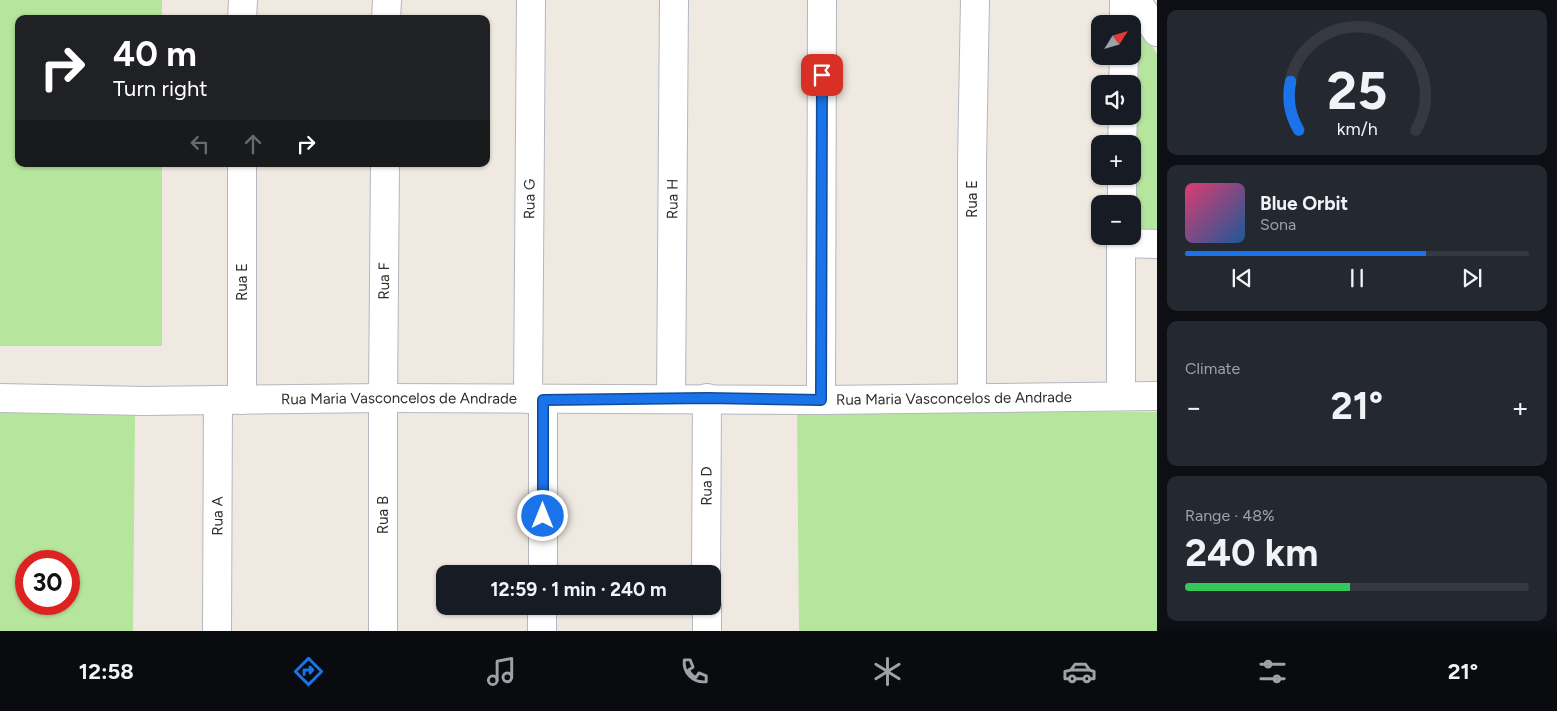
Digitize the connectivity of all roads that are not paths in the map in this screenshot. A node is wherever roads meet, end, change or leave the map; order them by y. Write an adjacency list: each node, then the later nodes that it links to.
1 (242, 0): 9 (street)
2 (387, 0): 10 (street)
3 (531, 0): 25 (street, Rua G)
4 (674, 0): 22 (street, Rua H)
5 (822, 0): 27 (street)
6 (974, 0): 24 (street, Rua E)
7 (1124, 0): 11 (street)
8 (1136, 0): 12 (street)
9 (242, 15)
10 (386, 15)
11 (1124, 15)
12 (1157, 32)
13 (242, 167): 26 (street, Rua E)
14 (385, 167): 21 (street, Rua F)
15 (1141, 242): 16 (street)
16 (1157, 244)
17 (1121, 245): 18 (street)
18 (1121, 396): 19 (street, Rua Maria Vasconcelos de Andrade); 24 (street, Rua Maria Vasconcelos de Andrade)
19 (1157, 396)
20 (0, 398): 26 (street, Rua Maria Vasconcelos de Andrade)
21 (383, 398): 25 (street, Rua Maria Vasconcelos de Andrade); 26 (street, Rua Maria Vasconcelos de Andrade); 33 (street, Rua B)
22 (671, 398): 23 (street, Rua Maria Vasconcelos de Andrade); 25 (street, Rua Maria Vasconcelos de Andrade)
23 (707, 398): 27 (street, Rua Maria Vasconcelos de Andrade); 29 (street, Rua D)
24 (972, 398): 27 (street, Rua Maria Vasconcelos de Andrade)
25 (536, 399): 28 (street, Rua G)
26 (230, 400): 32 (street, Rua A)
27 (821, 400)
28 (543, 565)
29 (706, 565)
30 (542, 615): 34 (street)
31 (707, 615): 35 (street)
32 (217, 631)
33 (383, 631)
34 (542, 631)
35 (707, 631)

